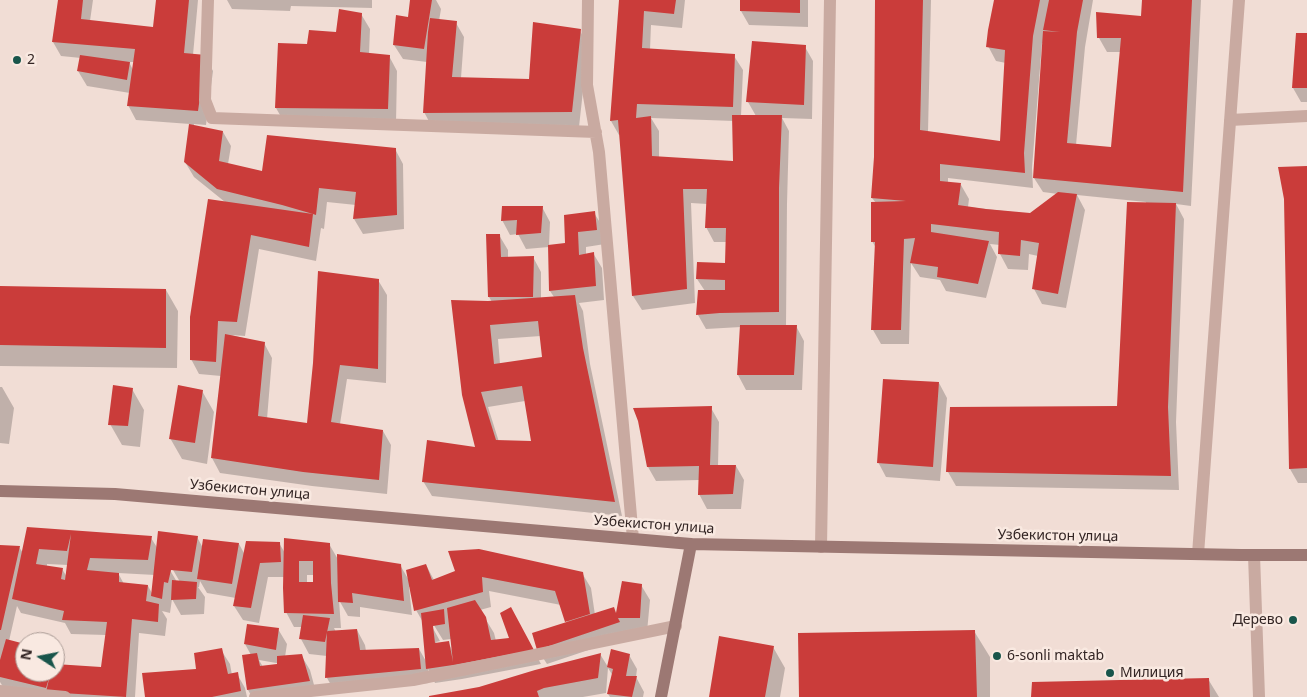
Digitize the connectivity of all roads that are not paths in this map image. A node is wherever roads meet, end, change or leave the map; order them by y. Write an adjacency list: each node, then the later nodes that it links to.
1 (208, 0): 7 (street)
2 (588, 0): 7 (street)
3 (830, 0): 11 (street)
4 (1239, 0): 6 (street)
5 (1307, 116): 6 (street)
6 (1230, 120): 12 (street)
7 (596, 132): 9 (street)
8 (0, 491): 9 (main road, Узбекистон улица)
9 (632, 539): 10 (main road, Узбекистон улица)
10 (691, 544): 11 (main road, Узбекистон улица); 15 (main road)
11 (821, 547): 12 (main road, Узбекистон улица)
12 (1198, 554): 13 (main road, Узбекистон улица)
13 (1254, 555): 14 (main road, Узбекистон улица); 20 (street)
14 (1307, 555)
15 (676, 626): 18 (street); 19 (main road)
16 (0, 691): 17 (street)
17 (66, 697)
18 (256, 697)
19 (661, 697)
20 (1259, 697)

